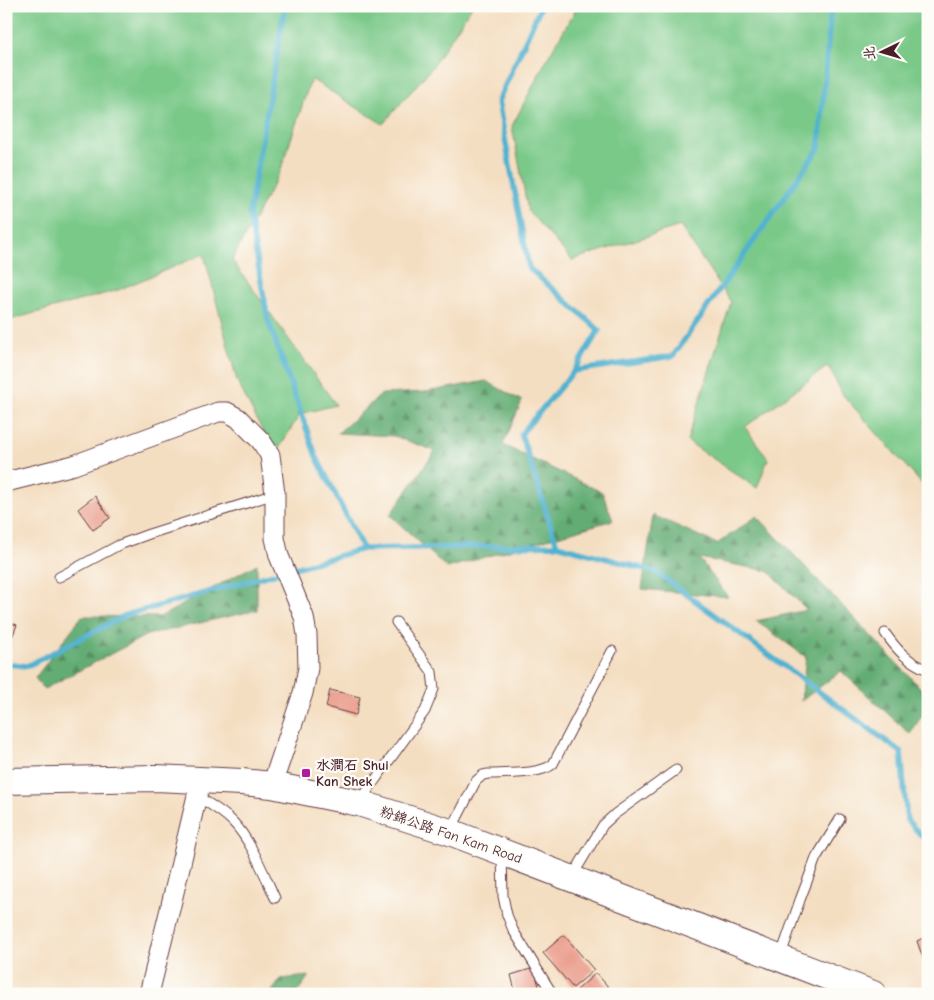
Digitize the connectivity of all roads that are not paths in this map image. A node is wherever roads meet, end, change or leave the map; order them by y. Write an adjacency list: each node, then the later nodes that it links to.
1 (6, 482): 2 (street)
2 (275, 494): 3 (lane); 10 (street)
3 (59, 577)
4 (396, 622): 12 (lane)
5 (885, 633): 7 (lane)
6 (612, 651): 14 (lane)
7 (928, 670)
8 (676, 770): 16 (lane)
9 (6, 781): 11 (main road, 粉錦公路 Fan Kam Road)
10 (272, 785): 11 (main road, 粉錦公路 Fan Kam Road); 12 (main road, 粉錦公路 Fan Kam Road)
11 (199, 788): 17 (lane); 19 (street)
12 (359, 803): 14 (main road, 粉錦公路 Fan Kam Road)
13 (840, 819): 18 (lane)
14 (450, 832): 15 (main road, 粉錦公路 Fan Kam Road)
15 (502, 852): 16 (main road, 粉錦公路 Fan Kam Road); 20 (lane)
16 (571, 878): 18 (main road, 粉錦公路 Fan Kam Road)
17 (275, 898)
18 (780, 958): 23 (main road, 粉錦公路 Fan Kam Road)
19 (154, 975): 21 (street); 22 (lane)
20 (552, 993)
21 (149, 994)
22 (160, 994)
23 (873, 994)

